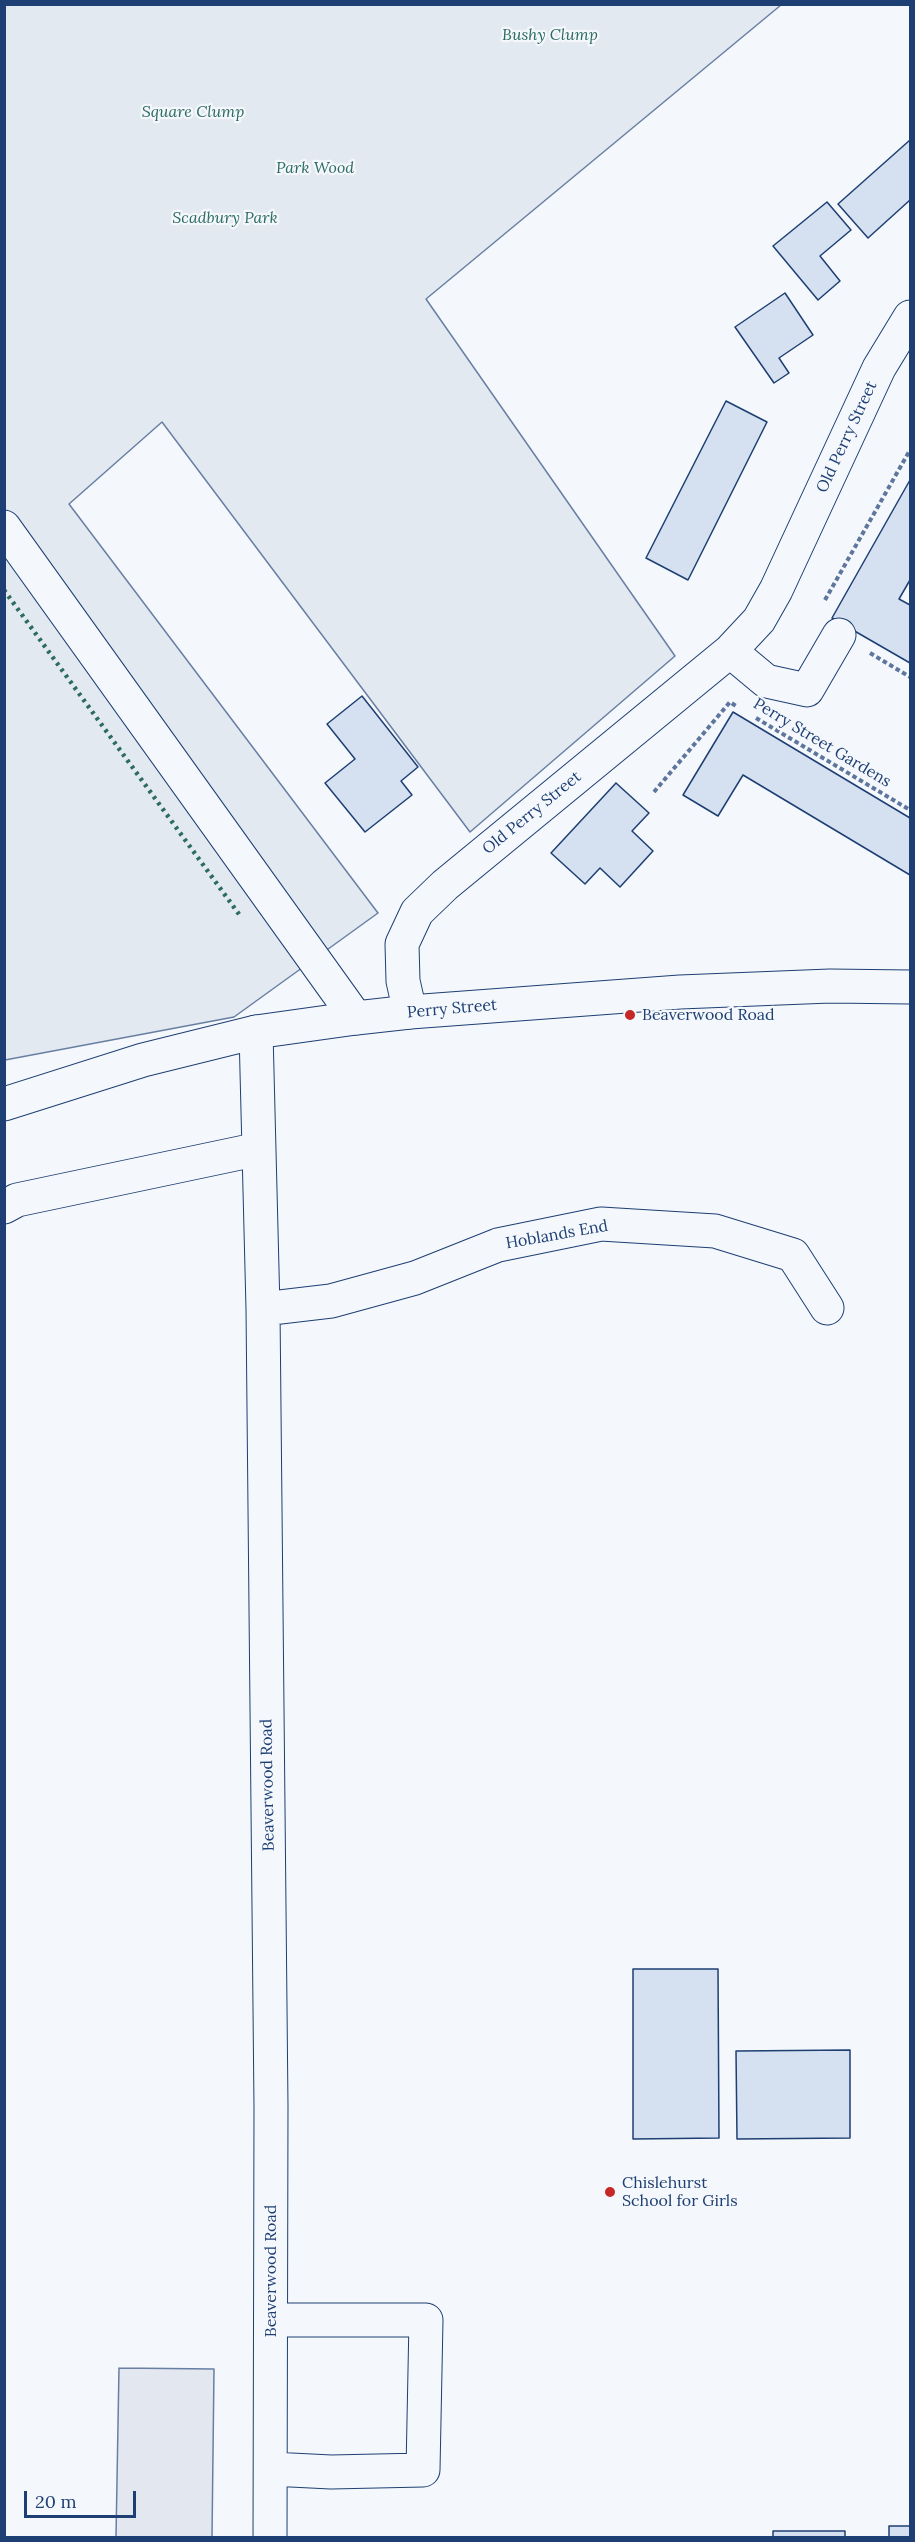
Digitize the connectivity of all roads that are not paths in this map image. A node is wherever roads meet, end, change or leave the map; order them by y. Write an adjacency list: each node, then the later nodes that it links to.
1 (910, 317): 4 (street, Old Perry Street)
2 (4, 527): 7 (street)
3 (839, 635): 4 (street)
4 (730, 651): 6 (street, Old Perry Street)
5 (910, 987): 6 (street, Perry Street)
6 (411, 1012): 7 (street, Perry Street)
7 (356, 1018): 8 (street, Perry Street)
8 (256, 1032): 9 (street, Perry Street); 10 (street, Beaverwood Road)
9 (4, 1104)
10 (259, 1149): 11 (street); 13 (street, Beaverwood Road)
11 (4, 1207)
12 (827, 1308): 13 (street, Hoblands End)
13 (263, 1309): 14 (street, Beaverwood Road)
14 (271, 2320): 15 (street, Beaverwood Road); 15 (street)
15 (270, 2469): 16 (street, Beaverwood Road)
16 (270, 2538)

